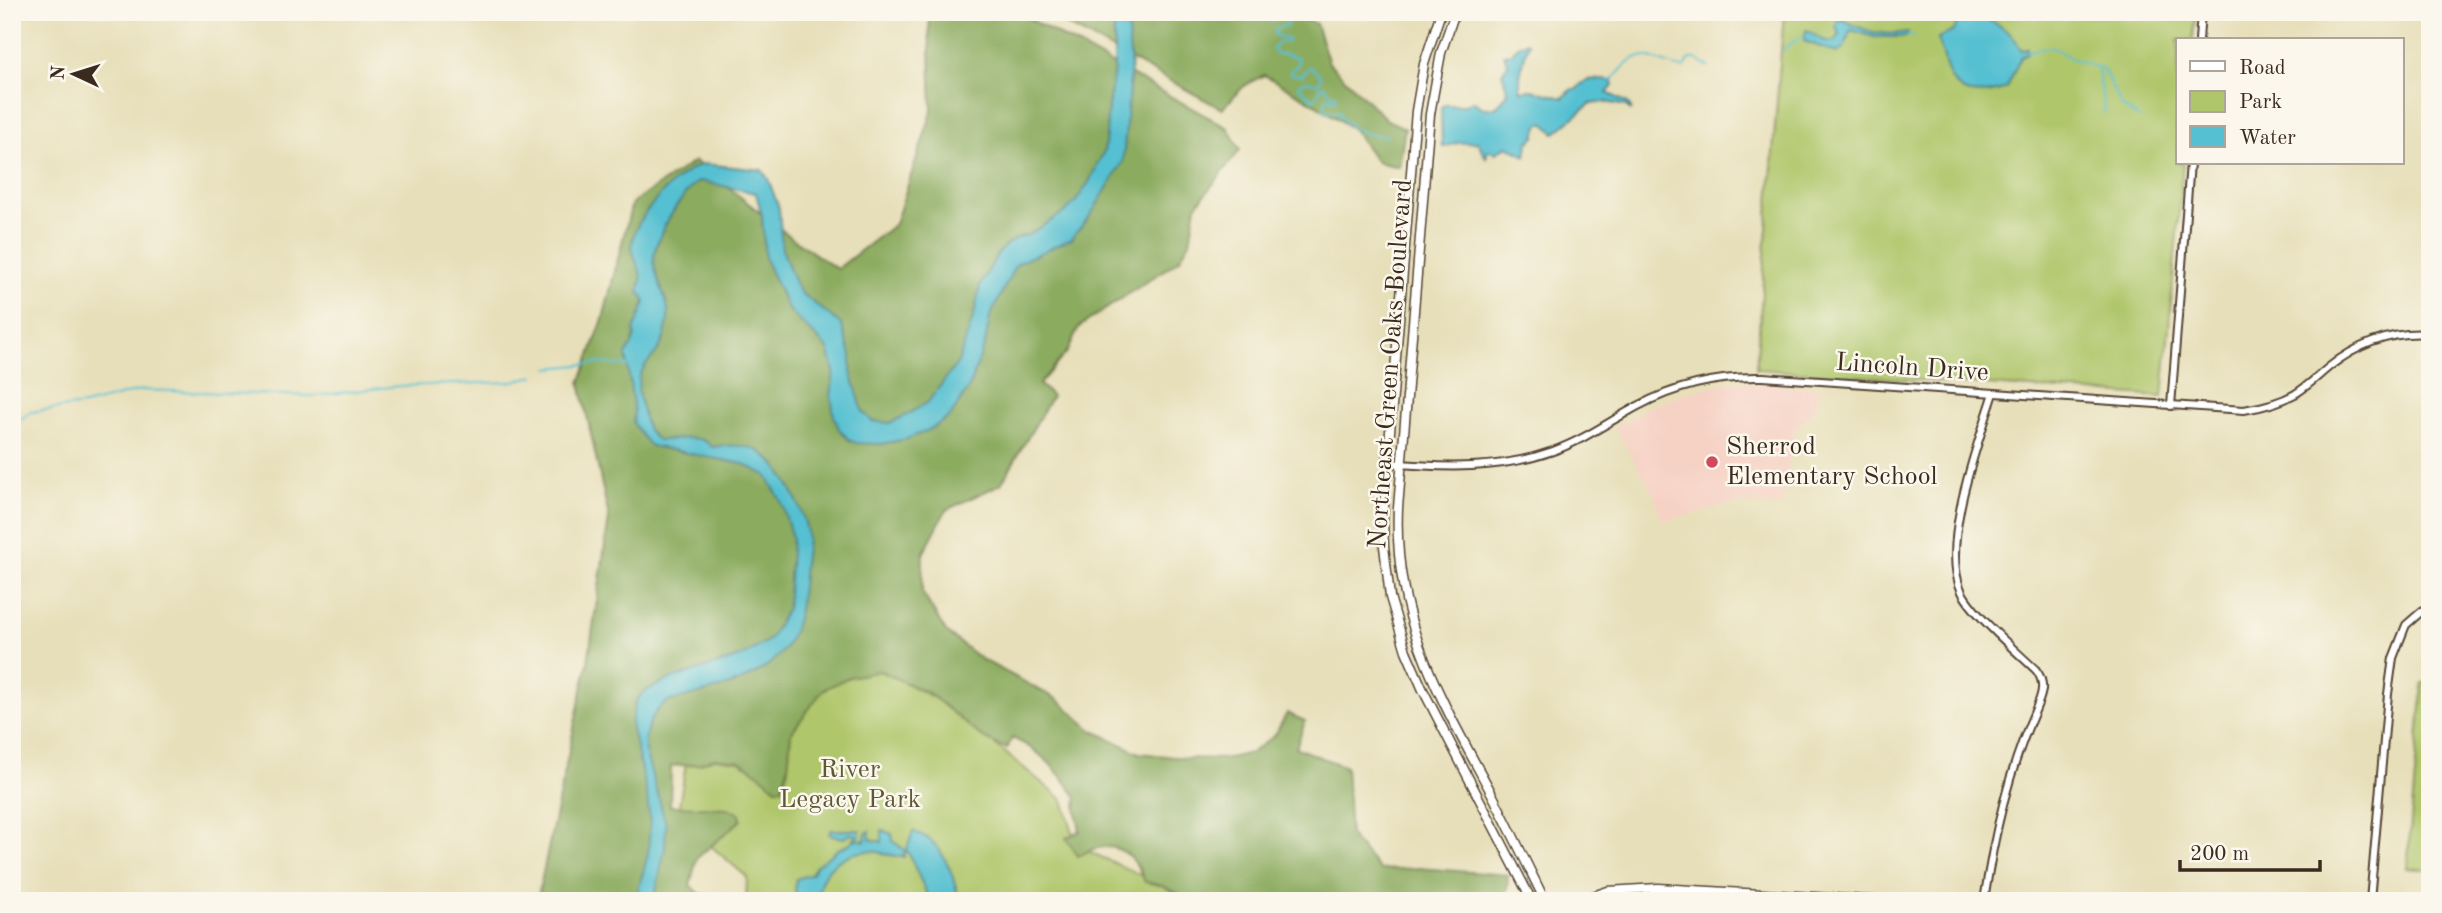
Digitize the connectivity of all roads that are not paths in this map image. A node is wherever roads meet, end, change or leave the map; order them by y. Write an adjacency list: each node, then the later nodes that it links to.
1 (1441, 12): 9 (main road, Northeast Green Oaks Boulevard)
2 (1455, 12): 10 (main road, Northeast Green Oaks Boulevard)
3 (2201, 12): 4 (street)
4 (2199, 38)
5 (2190, 164): 8 (street)
6 (2430, 334): 8 (street, Lincoln Drive)
7 (1994, 393): 8 (street, Lincoln Drive); 10 (street, Lincoln Drive); 18 (street)
8 (2171, 406)
9 (1389, 463): 10 (street, Lincoln Drive); 13 (main road, Northeast Green Oaks Boulevard)
10 (1401, 464): 12 (main road, Northeast Green Oaks Boulevard)
11 (2430, 604): 19 (street)
12 (1509, 828): 13 (main road); 15 (main road, Northeast Green Oaks Boulevard)
13 (1497, 834): 14 (main road, Northeast Green Oaks Boulevard)
14 (1532, 901)
15 (1545, 901)
16 (1578, 901): 17 (main road)
17 (1886, 901)
18 (1984, 901)
19 (2370, 901)

